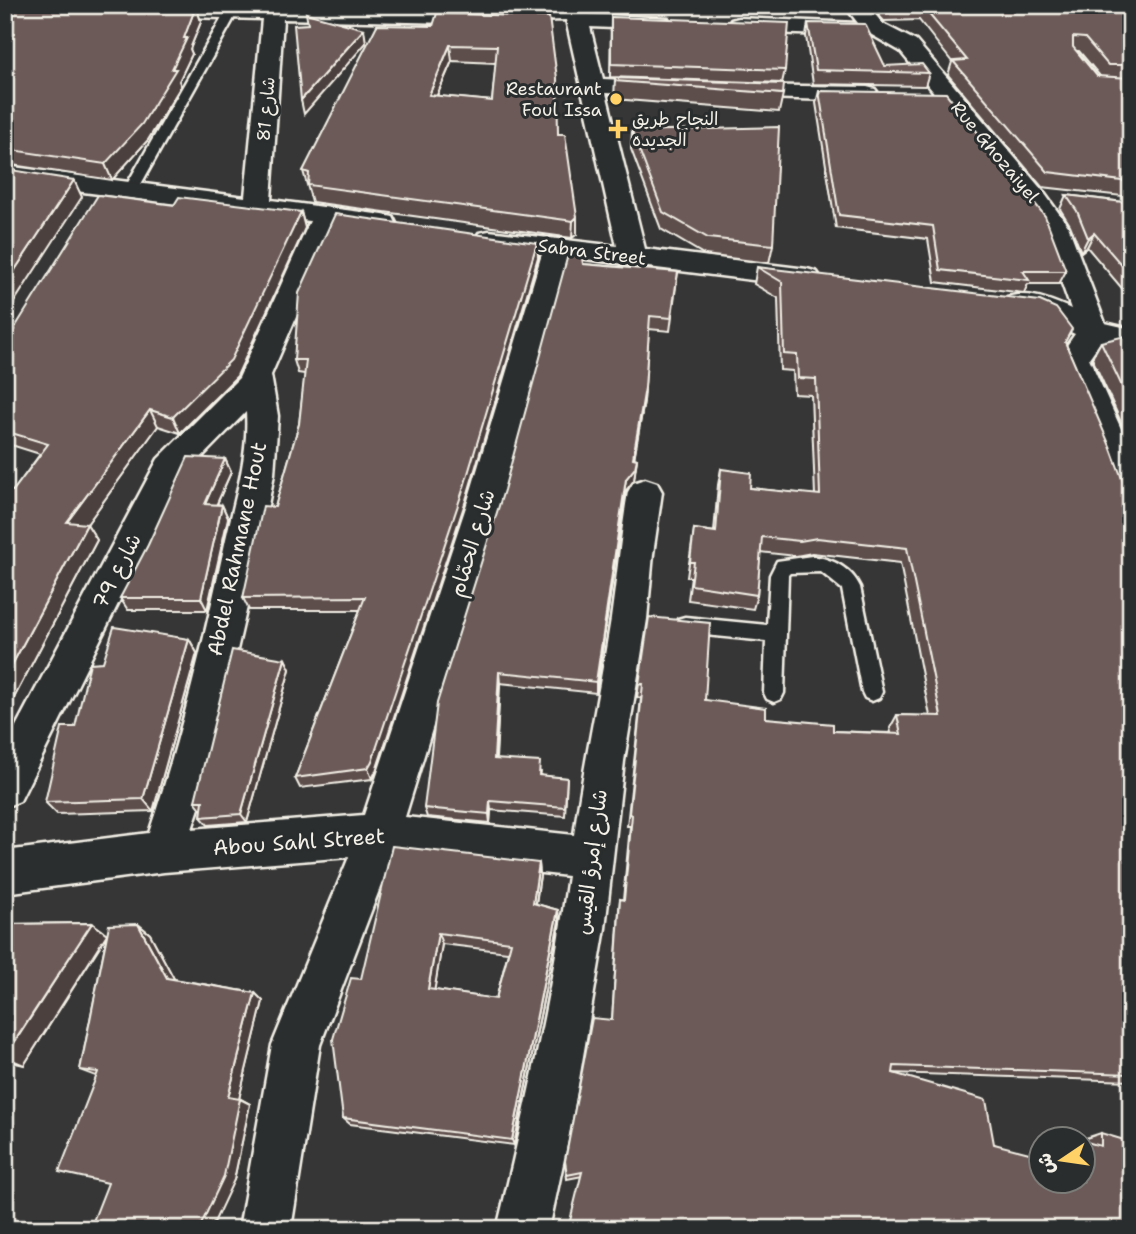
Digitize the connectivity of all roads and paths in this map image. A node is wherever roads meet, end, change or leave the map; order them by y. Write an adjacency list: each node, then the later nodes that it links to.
1 (855, 5): 8 (street, Rue Ghozaiyel)
2 (128, 10): 3 (street)
3 (232, 11): 4 (street); 17 (lane)
4 (273, 13): 5 (street); 19 (street, شارع 81)
5 (576, 13): 6 (street); 9 (street)
6 (685, 24)
7 (712, 24): 8 (street)
8 (874, 29): 14 (street, Rue Ghozaiyel)
9 (593, 85): 10 (street); 24 (street)
10 (687, 90)
11 (714, 91): 12 (street)
12 (894, 94)
13 (921, 95): 14 (street)
14 (949, 96): 16 (street, Rue Ghozaiyel)
15 (5, 174): 17 (street)
16 (1033, 196): 18 (street); 27 (street, Rue Ghozaiyel)
17 (107, 199): 19 (street)
18 (1070, 200)
19 (257, 205): 20 (street)
20 (327, 214): 21 (street); 29 (street)
21 (408, 227)
22 (462, 235): 23 (street, Sabra Street)
23 (556, 249): 24 (street, Sabra Street); 37 (street, شارع الحمّام)
24 (633, 257): 25 (street, Sabra Street)
25 (836, 282)
26 (984, 300): 27 (street)
27 (1093, 330): 28 (street); 30 (street)
28 (1131, 343)
29 (255, 373): 36 (street, شارع 79); 38 (street, Abdel Rahmane Hout)
30 (1131, 489)
31 (645, 492): 32 (street, شارع إمرؤ القيس)
32 (647, 621): 33 (lane); 39 (street, شارع إمرؤ القيس)
33 (776, 634): 34 (lane); 35 (lane)
34 (872, 692)
35 (774, 693)
36 (5, 788)
37 (379, 834): 38 (street, Abou Sahl Street); 39 (street, Abou Sahl Street); 41 (street)
38 (164, 852): 40 (street, Abou Sahl Street)
39 (592, 858): 42 (street, شارع إمرؤ القيس)
40 (5, 872)
41 (265, 1229)
42 (523, 1229)

